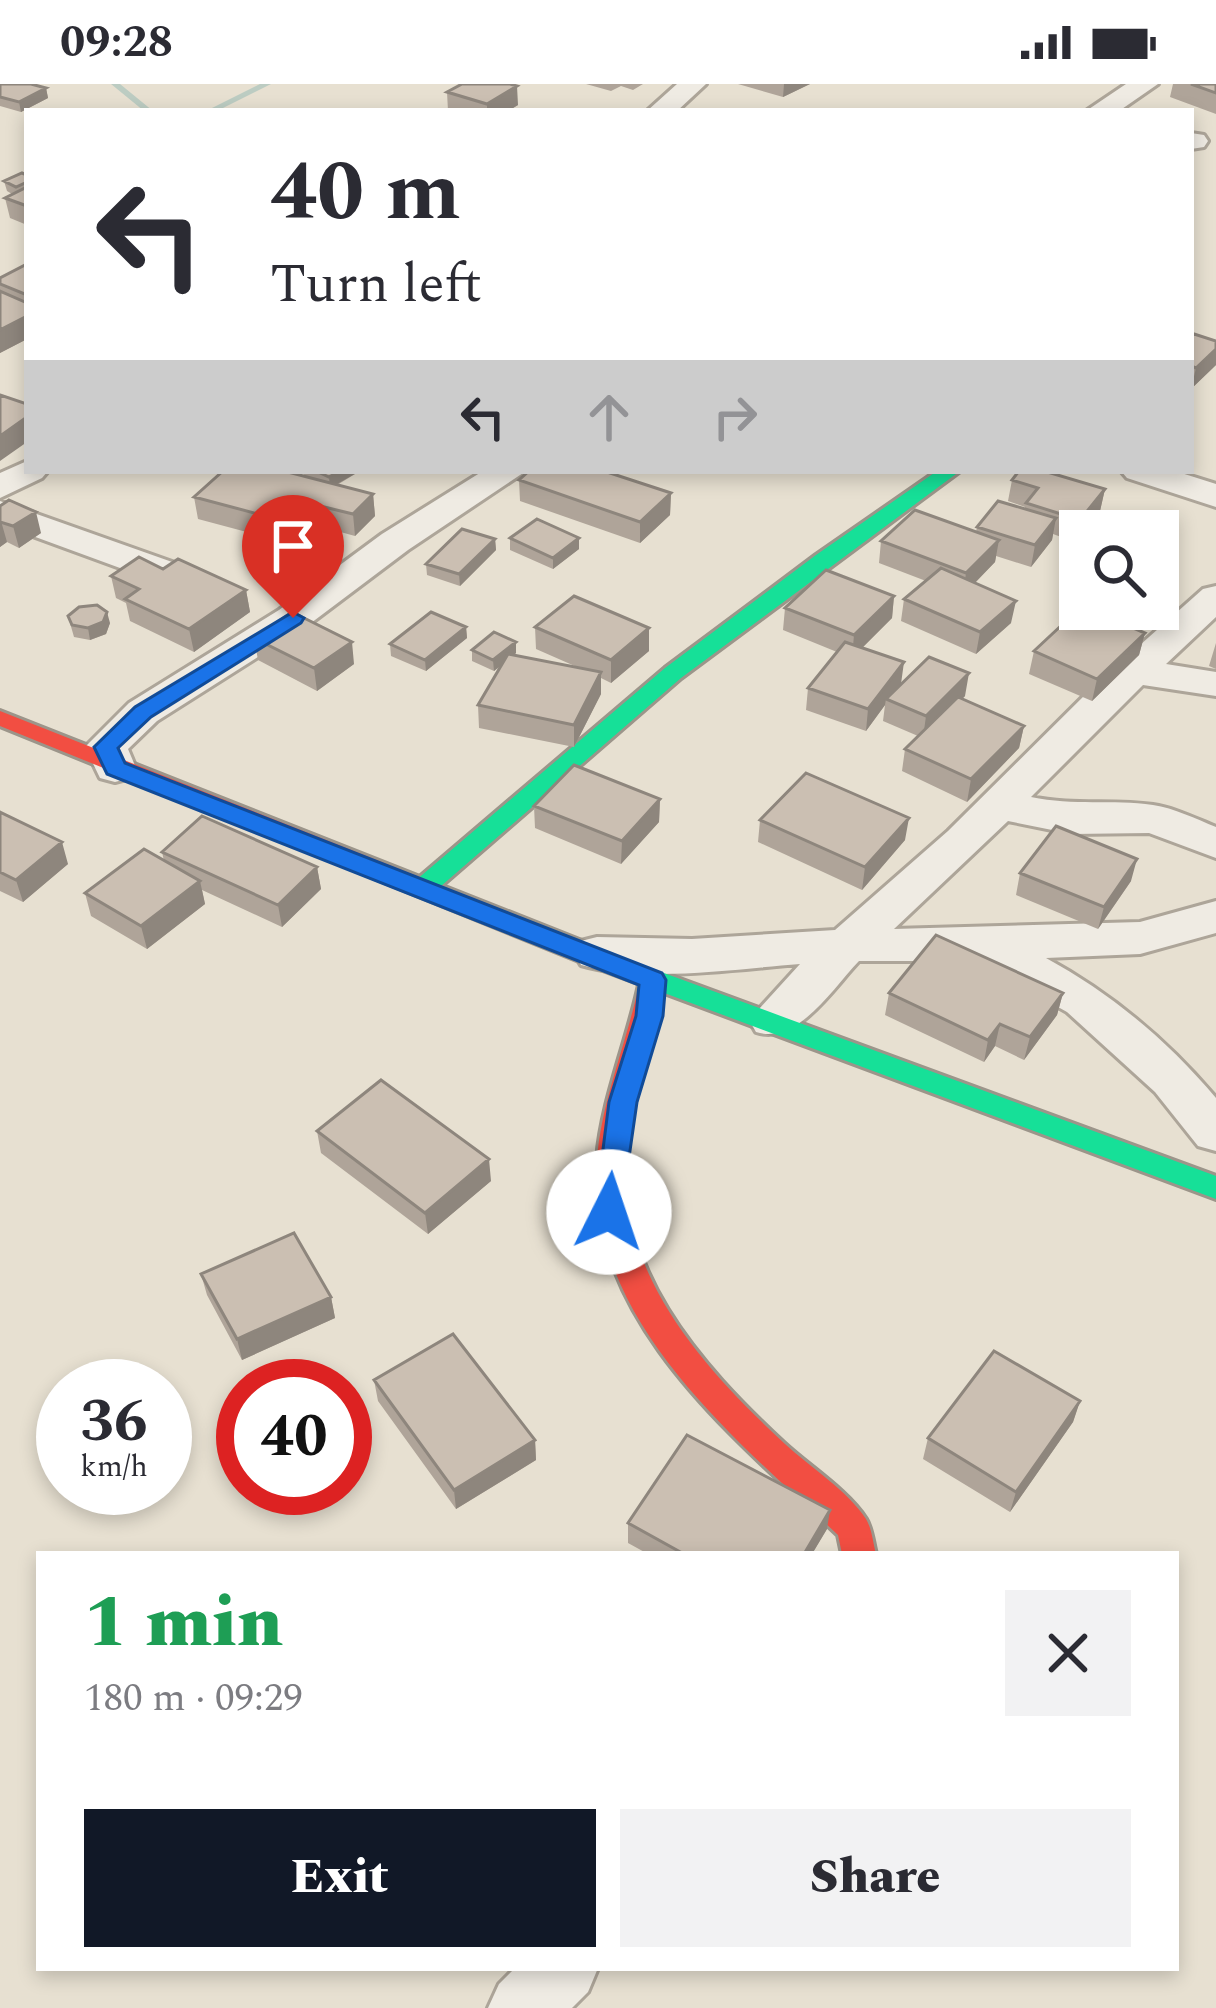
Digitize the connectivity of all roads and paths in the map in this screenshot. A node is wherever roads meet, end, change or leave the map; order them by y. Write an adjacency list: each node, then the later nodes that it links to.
1 (693, 84): 3 (street)
2 (1145, 84): 4 (street)
3 (665, 108)
4 (1105, 108)
5 (503, 474): 11 (street)
6 (946, 474): 18 (street)
7 (1148, 474): 8 (street)
8 (1216, 496)
9 (0, 512): 11 (street)
10 (1216, 597): 12 (street)
11 (293, 618): 15 (street)
12 (1134, 671): 13 (street); 16 (street)
13 (1216, 684)
14 (0, 718): 15 (street)
15 (115, 768): 18 (street)
16 (998, 805): 17 (street); 20 (street)
17 (1216, 843)
18 (424, 887): 22 (street)
19 (1216, 917): 21 (street)
20 (847, 945): 21 (street); 22 (street); 24 (street)
21 (984, 945): 25 (street)
22 (586, 953): 23 (street)
23 (653, 980): 24 (street); 27 (street)
24 (773, 1020): 26 (street)
25 (1216, 1132)
26 (1212, 1175)
27 (858, 1551)
28 (561, 1971): 29 (street)
29 (523, 2008)

